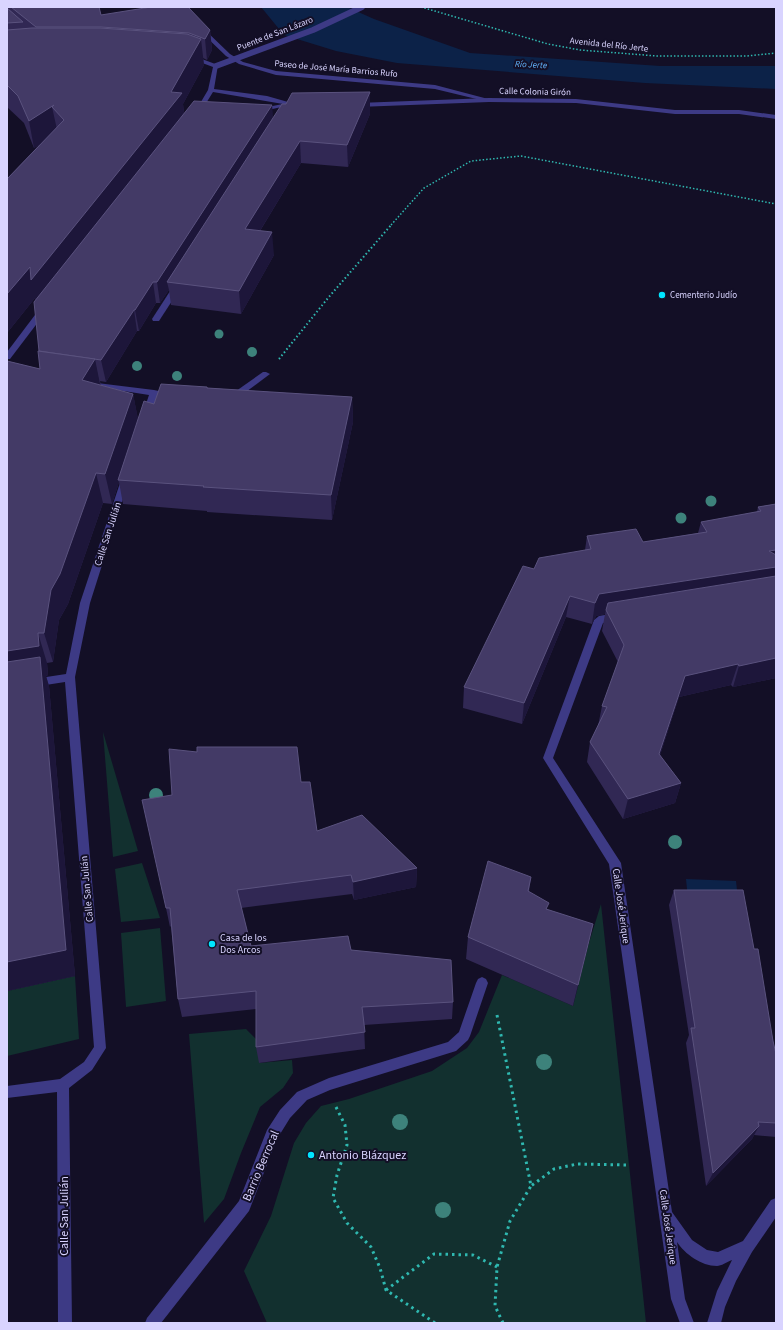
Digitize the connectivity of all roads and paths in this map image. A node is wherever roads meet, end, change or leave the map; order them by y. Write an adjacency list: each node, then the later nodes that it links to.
1 (362, 7): 6 (street, Puente de San Lázaro, bridge)
2 (421, 7): 4 (path, Avenida del Río Jerte)
3 (194, 22): 8 (street, Paseo de José María Barrios Rufo)
4 (776, 53)
5 (183, 56): 6 (street)
6 (216, 66): 7 (street)
7 (211, 90): 9 (street); 14 (street)
8 (489, 100): 11 (street, Calle Colonia Girón); 15 (street, Calle Colonia Girón)
9 (292, 104): 10 (street); 12 (street); 13 (street)
10 (300, 104)
11 (355, 105)
12 (249, 111)
13 (288, 111)
14 (200, 112)
15 (776, 117)
16 (776, 204): 21 (path)
17 (182, 278): 19 (street)
18 (50, 301): 20 (street)
19 (156, 319)
20 (7, 357)
21 (266, 374): 25 (street)
22 (84, 383): 23 (street)
23 (154, 393): 24 (street); 26 (street)
24 (168, 395)
25 (226, 402)
26 (144, 423)
27 (129, 468): 29 (street, Calle San Julián)
28 (630, 615): 39 (street, Calle José Jerique)
29 (70, 677): 30 (street); 33 (street, Calle San Julián)
30 (7, 687)
31 (482, 983): 44 (street, Barrio Berrocal)
32 (496, 1012): 37 (path)
33 (63, 1085): 34 (street); 43 (street, Calle San Julián)
34 (7, 1092)
35 (333, 1103): 42 (path)
36 (629, 1166): 37 (path)
37 (531, 1186): 41 (path)
38 (776, 1205): 40 (street)
39 (666, 1213): 40 (street); 47 (street, Calle José Jerique)
40 (747, 1246): 48 (street)
41 (497, 1268): 42 (path); 46 (path)
42 (386, 1290): 45 (path)
43 (65, 1323)
44 (152, 1323)
45 (435, 1323)
46 (503, 1323)
47 (687, 1323)
48 (714, 1323)

